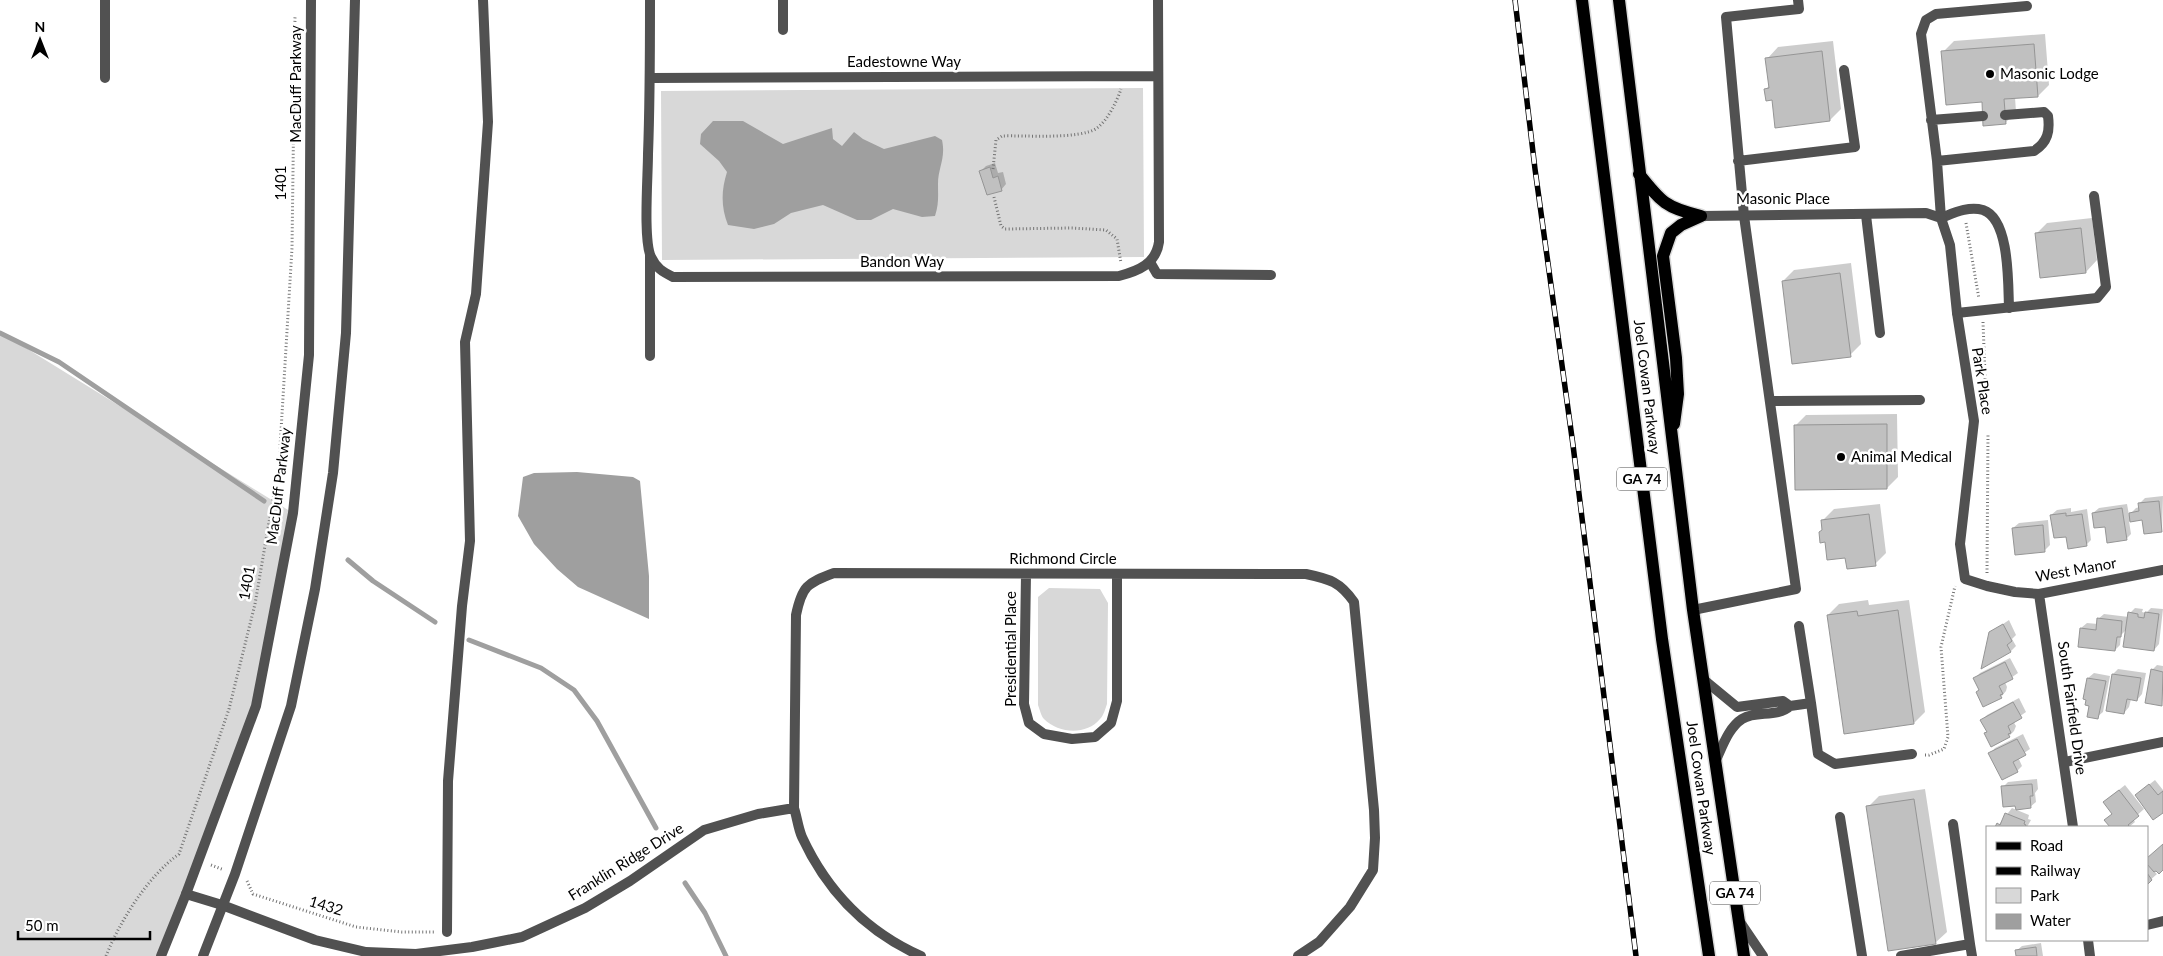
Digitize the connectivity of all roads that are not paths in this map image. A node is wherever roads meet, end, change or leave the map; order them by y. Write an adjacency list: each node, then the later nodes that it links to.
1 (105, 0): 15 (street)
2 (312, 0): 56 (street, MacDuff Parkway)
3 (355, 0): 57 (street)
4 (483, 0): 61 (street)
5 (650, 0): 16 (street)
6 (783, 0): 12 (street)
7 (1158, 0): 14 (street)
8 (1582, 0): 68 (main road, Joel Cowan Parkway / GA 74)
9 (1619, 0): 22 (main road, Joel Cowan Parkway / GA 74)
10 (1798, 0): 20 (street)
11 (2027, 6): 19 (street, Park Place)
12 (783, 30)
13 (1844, 70): 20 (street)
14 (1158, 76): 16 (street, Eadestowne Way); 29 (street)
15 (105, 78)
16 (651, 78): 28 (street)
17 (2005, 115): 21 (street)
18 (1982, 116): 19 (street)
19 (1931, 120): 21 (street, Park Place)
20 (1738, 161): 26 (street)
21 (1936, 161): 27 (street, Park Place)
22 (1640, 174): 25 (main road, Masonic Place); 37 (main road, Joel Cowan Parkway / GA 74)
23 (2094, 196): 31 (street)
24 (1866, 215): 26 (street, Masonic Place); 27 (street, Masonic Place); 33 (street)
25 (1702, 216): 26 (street, Masonic Place); 37 (main road)
26 (1744, 216): 36 (street)
27 (1941, 218): 31 (street); 32 (street, Park Place)
28 (650, 256): 29 (street, Bandon Way); 34 (street)
29 (1150, 262): 30 (street)
30 (1271, 275)
31 (2009, 308): 32 (street)
32 (1957, 314): 41 (street, Park Place)
33 (1880, 332)
34 (650, 356)
35 (1920, 400): 36 (street)
36 (1770, 402): 43 (street)
37 (1672, 439): 43 (main road, Joel Cowan Parkway / GA 74)
38 (2163, 570): 42 (street, West Manor)
39 (1026, 574): 40 (street, Richmond Circle); 40 (street, Presidential Place); 52 (street, Richmond Circle)
40 (1117, 574): 67 (street, Richmond Circle)
41 (1960, 581): 42 (street, West Manor)
42 (2039, 594): 51 (street, South Fairfield Drive)
43 (1693, 610): 45 (main road, Joel Cowan Parkway / GA 74)
44 (1799, 626): 46 (street)
45 (1703, 679): 47 (street); 50 (main road, Joel Cowan Parkway / GA 74)
46 (1811, 704): 47 (street); 49 (street)
47 (1790, 706): 50 (street)
48 (2163, 742): 51 (street)
49 (1912, 754)
50 (1715, 762): 58 (main road, Joel Cowan Parkway / GA 74)
51 (2065, 762): 55 (street, South Fairfield Drive)
52 (794, 808): 57 (street, Franklin Ridge Drive); 66 (street, Richmond Circle)
53 (1840, 817): 71 (street)
54 (1953, 824): 63 (street)
55 (2073, 826)
56 (186, 894): 57 (street, Franklin Ridge Drive); 64 (street, MacDuff Parkway)
57 (222, 905): 65 (street)
58 (1739, 920): 69 (main road, Joel Cowan Parkway / GA 74); 70 (street)
59 (2163, 921): 60 (street)
60 (2148, 925)
61 (447, 932)
62 (2088, 941): 74 (street)
63 (1970, 944): 72 (street); 73 (street)
64 (161, 956)
65 (203, 956)
66 (921, 956)
67 (1298, 956)
68 (1709, 956)
69 (1744, 956)
70 (1763, 956)
71 (1862, 956)
72 (1900, 956)
73 (1972, 956)
74 (2090, 956)

